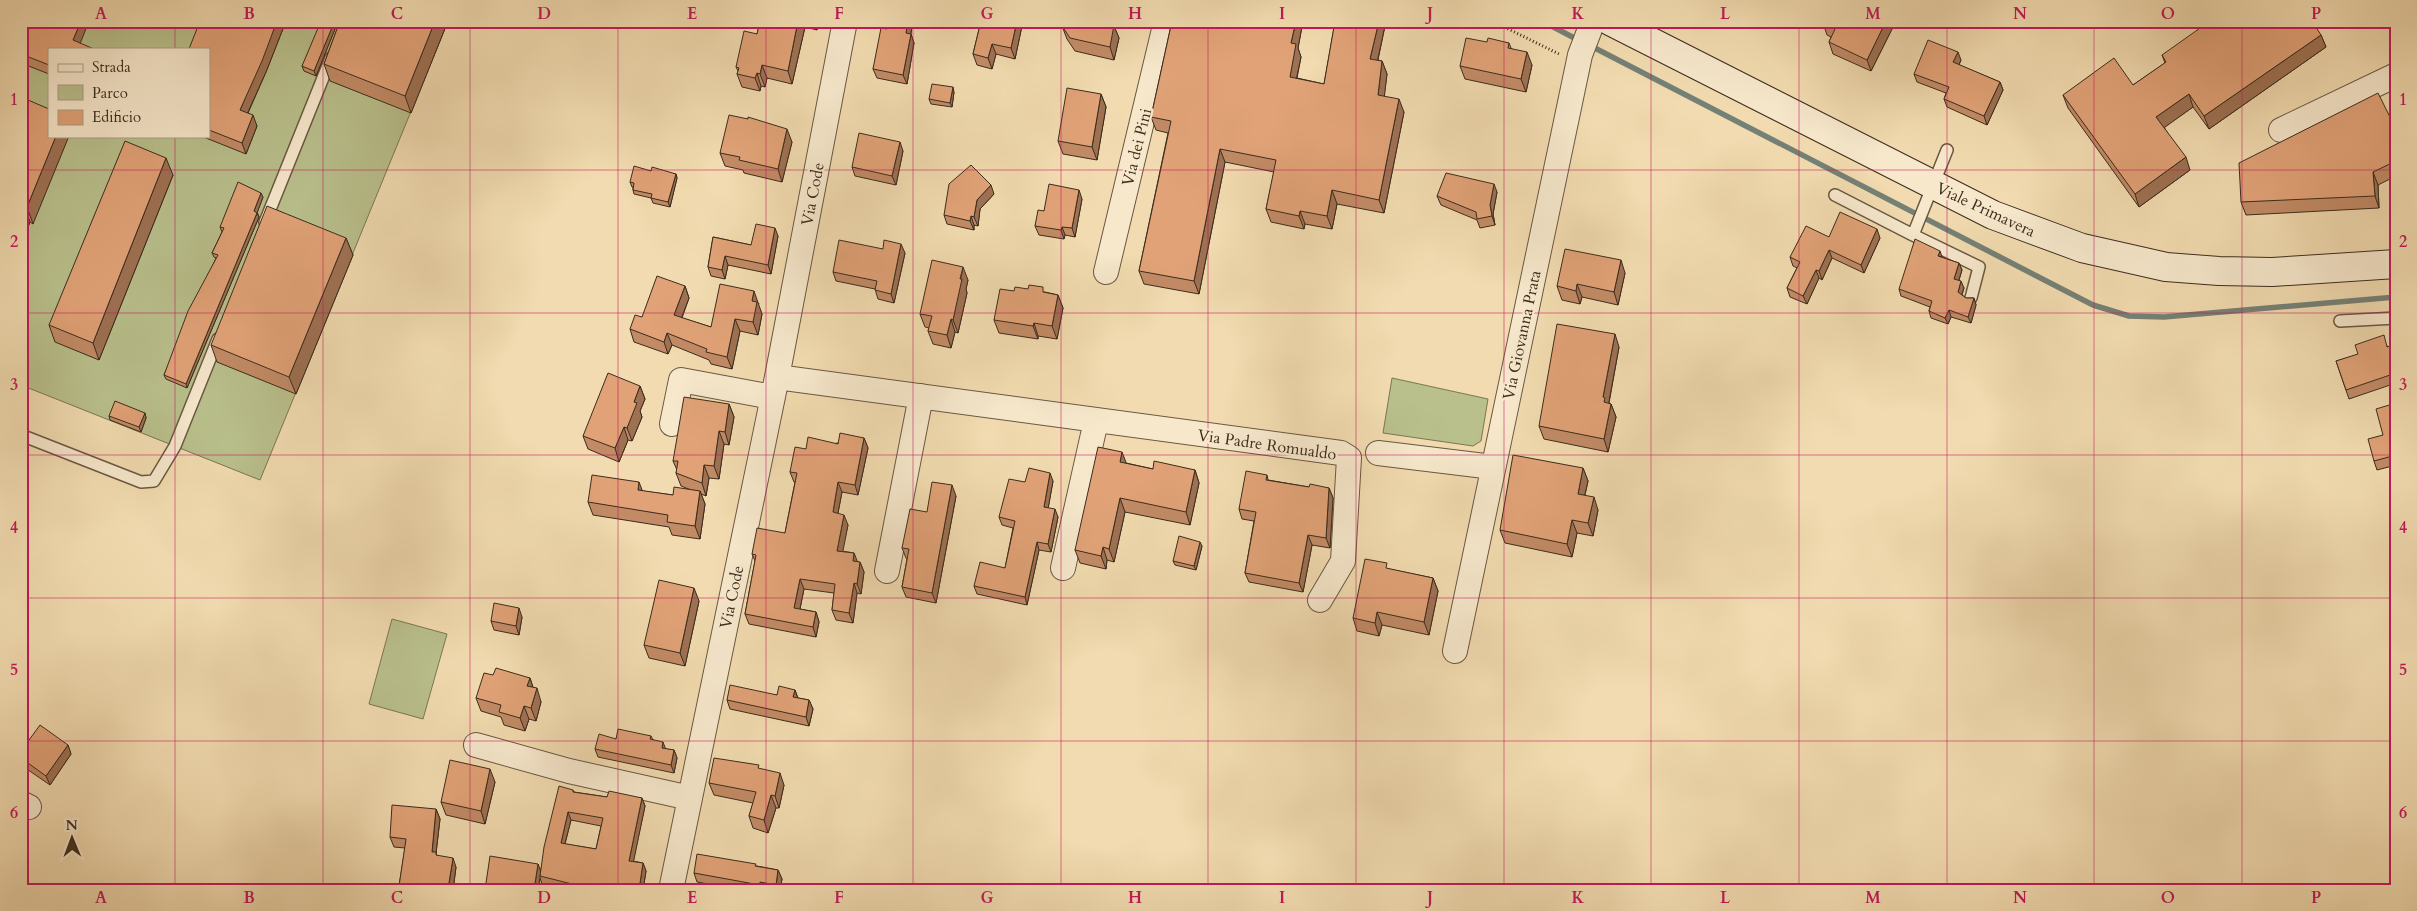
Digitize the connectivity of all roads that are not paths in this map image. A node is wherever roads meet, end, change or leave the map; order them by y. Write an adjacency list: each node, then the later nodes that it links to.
1 (845, 21): 18 (street, Via Code)
2 (1166, 21): 13 (street, Via dei Pini)
3 (1598, 22): 8 (main road, Viale Primavera); 24 (street, Via Giovanna Prata)
4 (335, 49): 11 (lane)
5 (2396, 74): 6 (street)
6 (2282, 130)
7 (1947, 150): 8 (lane)
8 (1931, 191): 10 (lane); 12 (main road, Viale Primavera)
9 (1835, 195): 10 (lane)
10 (1915, 232): 14 (lane)
11 (261, 234)
12 (2396, 264)
13 (1106, 272)
14 (1971, 298)
15 (2396, 318): 16 (lane)
16 (2340, 321)
17 (224, 326): 22 (lane)
18 (775, 387): 19 (street, Via Padre Romualdo); 21 (street); 30 (street, Via Code)
19 (921, 396): 20 (street, Via Padre Romualdo); 26 (street)
20 (1096, 421): 25 (street); 27 (street, Via Padre Romualdo)
21 (672, 424)
22 (21, 435)
23 (1378, 453): 24 (street)
24 (1493, 467): 28 (street, Via Giovanna Prata)
25 (1064, 568)
26 (886, 571)
27 (1320, 600)
28 (1455, 651)
29 (476, 745): 30 (street)
30 (690, 798): 31 (street, Via Code)
31 (671, 890)

